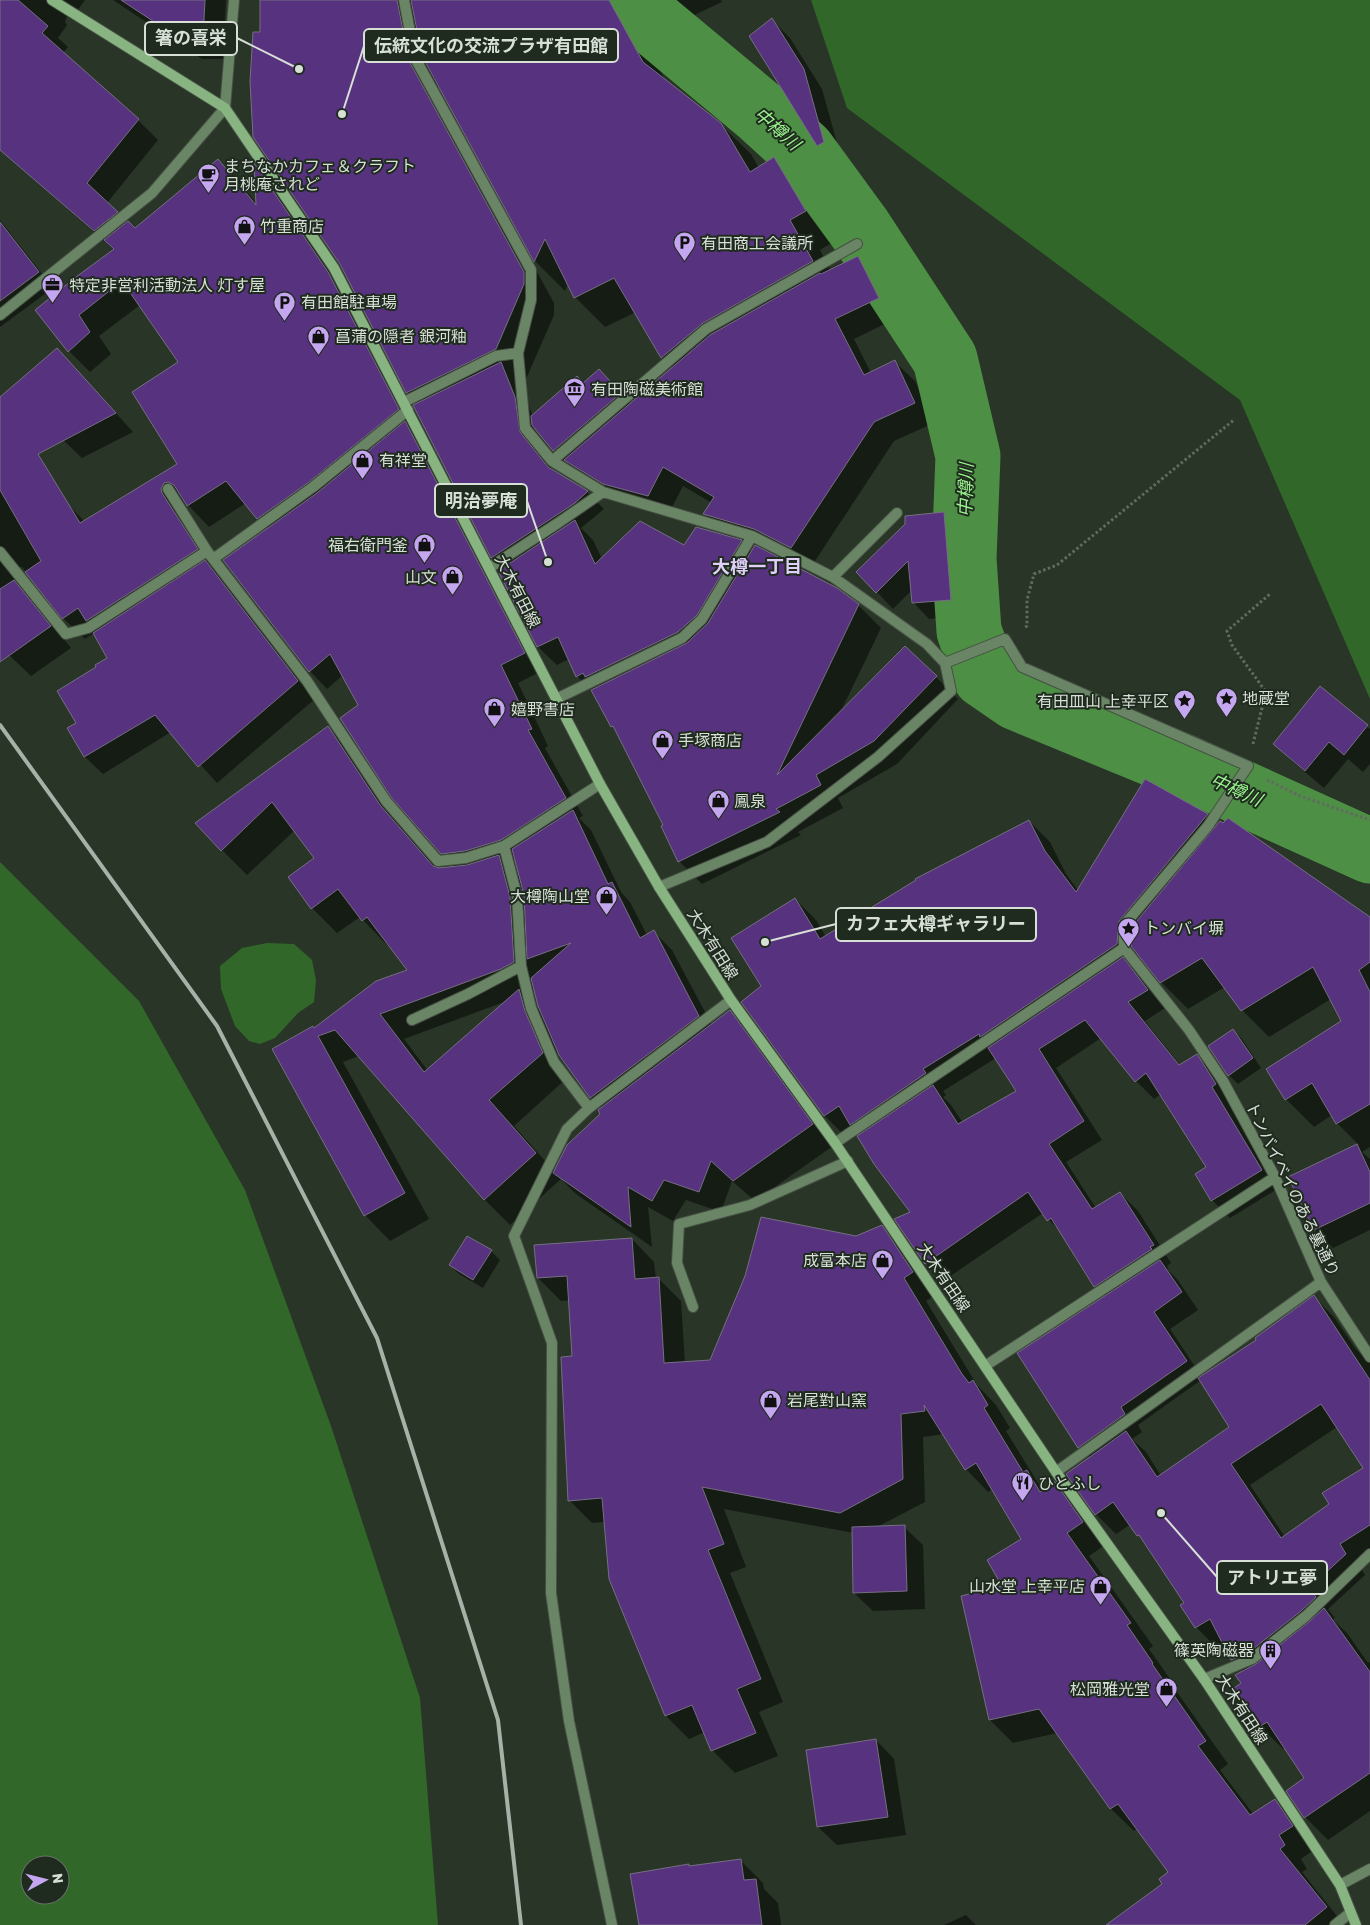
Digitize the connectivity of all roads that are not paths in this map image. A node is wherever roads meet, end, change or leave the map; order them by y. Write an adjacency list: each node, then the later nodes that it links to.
1 (52, 0): 4 (main road, 大木有田線)
2 (234, 0): 4 (street)
3 (404, 0): 7 (street)
4 (225, 108): 6 (street); 8 (main road, 大木有田線)
5 (857, 244): 9 (street)
6 (0, 314)
7 (518, 353): 8 (street); 9 (street)
8 (407, 406): 15 (street); 16 (main road, 大木有田線)
9 (552, 461): 11 (street)
10 (168, 489): 15 (street)
11 (602, 492): 13 (street); 16 (street)
12 (897, 513): 17 (street)
13 (752, 536): 17 (street); 19 (street)
14 (0, 552): 15 (street)
15 (210, 555): 21 (street)
16 (489, 568): 19 (main road, 大木有田線)
17 (833, 577): 18 (street)
18 (945, 663): 22 (street); 23 (street)
19 (556, 699): 20 (main road, 大木有田線)
20 (600, 784): 21 (street); 22 (main road, 大木有田線)
21 (504, 846): 24 (street)
22 (659, 887): 25 (main road, 大木有田線)
23 (1124, 948): 28 (street); 30 (street, トンバイベイのある裏通り)
24 (521, 966): 26 (street); 27 (street)
25 (731, 1000): 27 (street); 28 (main road, 大木有田線)
26 (412, 1020)
27 (589, 1108): 41 (street)
28 (835, 1143): 29 (main road, 大木有田線)
29 (848, 1161): 32 (street); 34 (main road, 大木有田線)
30 (1275, 1177): 31 (street, トンバイベイのある裏通り); 34 (street)
31 (1321, 1282): 33 (street, トンバイベイのある裏通り); 35 (street)
32 (693, 1307)
33 (1370, 1357)
34 (985, 1366): 35 (main road, 大木有田線)
35 (1056, 1472): 37 (main road, 大木有田線)
36 (1370, 1554): 37 (street)
37 (1204, 1679): 39 (main road, 大木有田線)
38 (1370, 1869): 39 (street)
39 (1340, 1885): 40 (main road, 大木有田線)
40 (1350, 1913): 42 (street); 43 (main road, 大木有田線)
41 (612, 1925)
42 (1335, 1925)
43 (1356, 1925)

